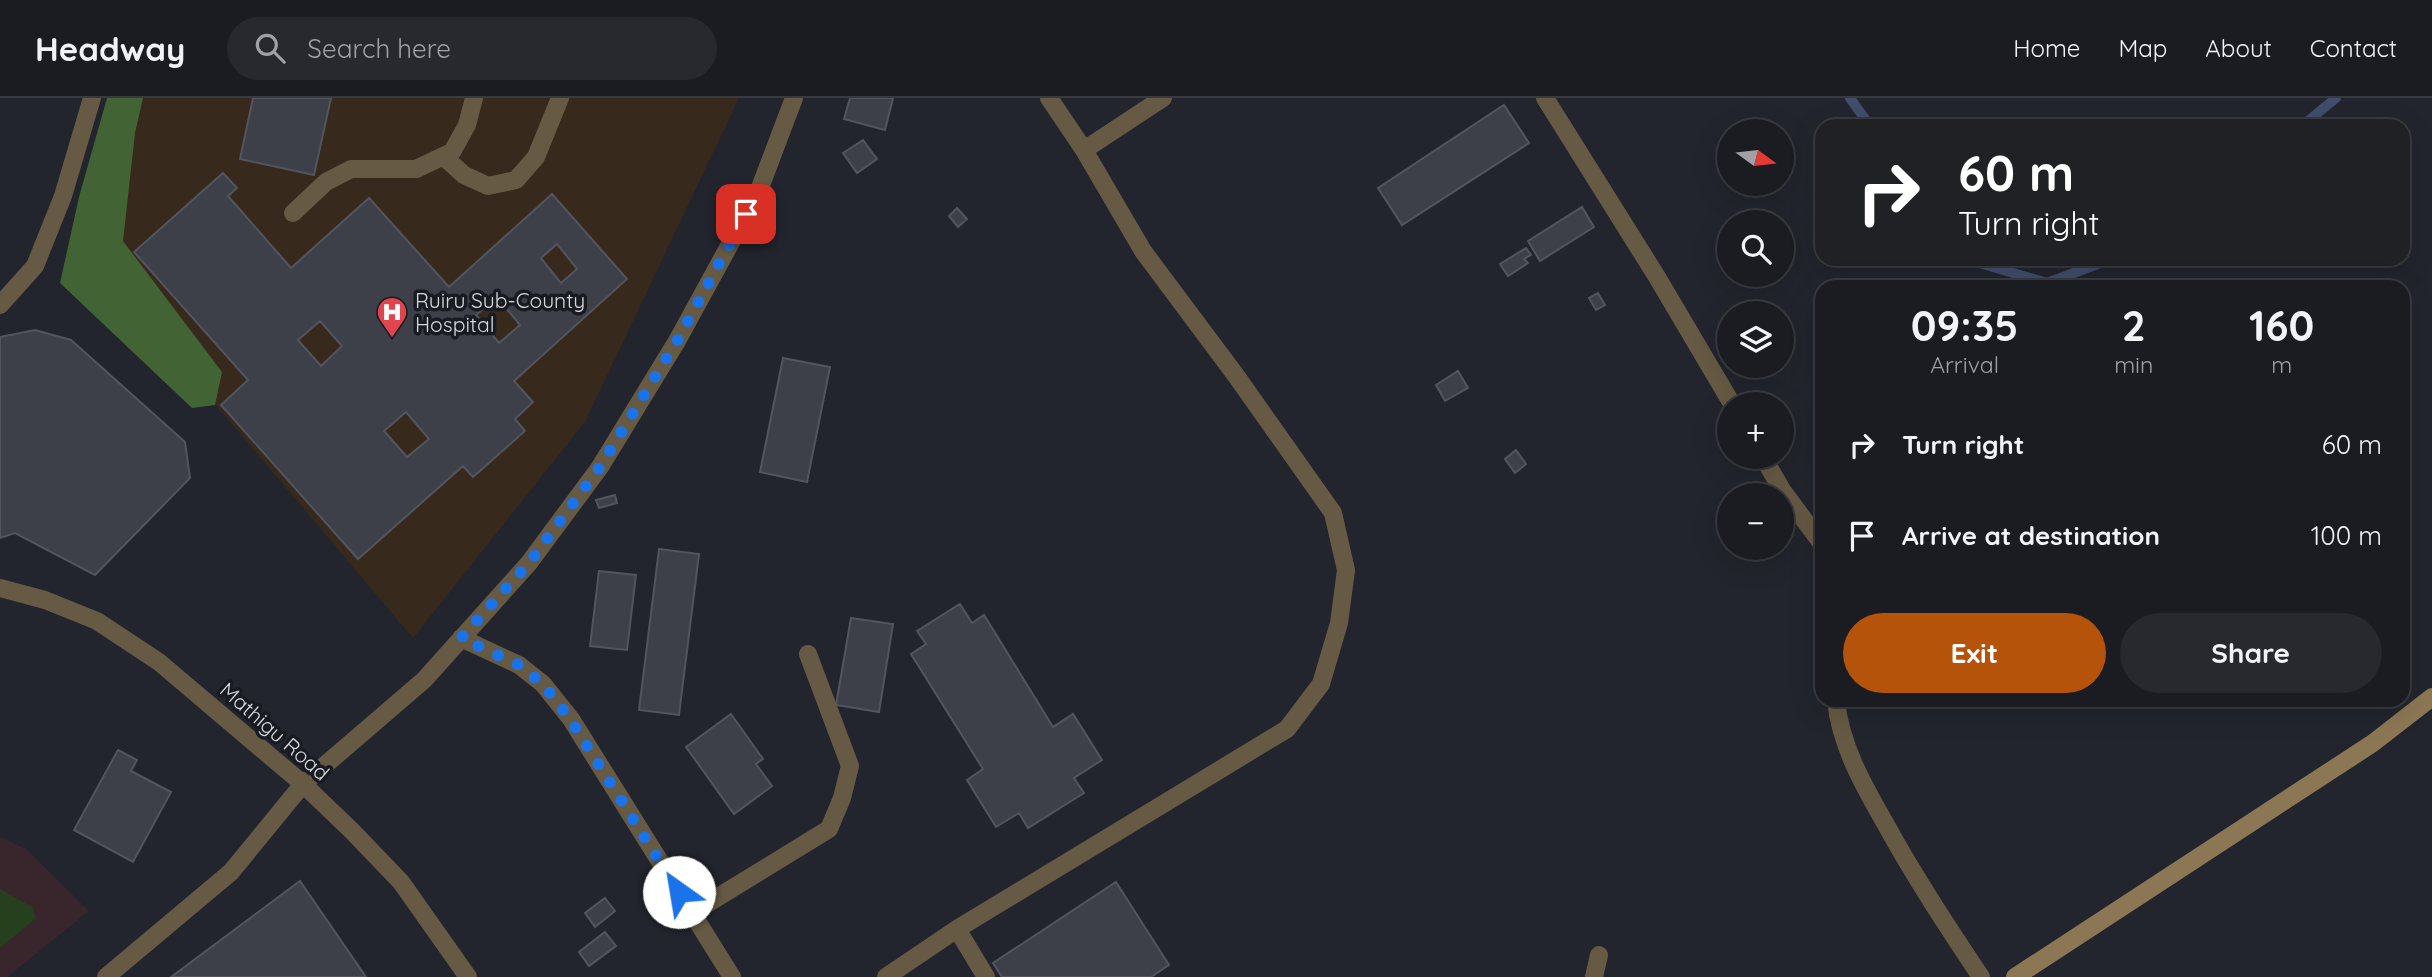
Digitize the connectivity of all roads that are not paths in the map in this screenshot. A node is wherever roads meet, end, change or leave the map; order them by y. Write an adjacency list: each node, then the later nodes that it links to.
1 (92, 98): 11 (street)
2 (474, 98): 9 (street)
3 (794, 98): 16 (street)
4 (1049, 98): 8 (street)
5 (1163, 98): 8 (street)
6 (1545, 98): 12 (street)
7 (556, 101): 9 (street)
8 (1084, 150): 22 (street)
9 (443, 156): 10 (street)
10 (293, 214)
11 (0, 305)
12 (1725, 392)
13 (1770, 469): 14 (street)
14 (1815, 534)
15 (0, 587): 20 (street, Mathigu Road)
16 (461, 638): 20 (street); 21 (street)
17 (808, 654): 21 (street)
18 (2432, 697): 31 (main road)
19 (1838, 707): 30 (street)
20 (303, 784): 24 (street); 25 (street, Mathigu Road)
21 (692, 912): 26 (street)
22 (957, 929): 27 (street); 28 (street)
23 (1599, 955): 29 (street)
24 (106, 977)
25 (468, 977)
26 (732, 977)
27 (886, 977)
28 (986, 977)
29 (1594, 977)
30 (1981, 977)
31 (2015, 977)

